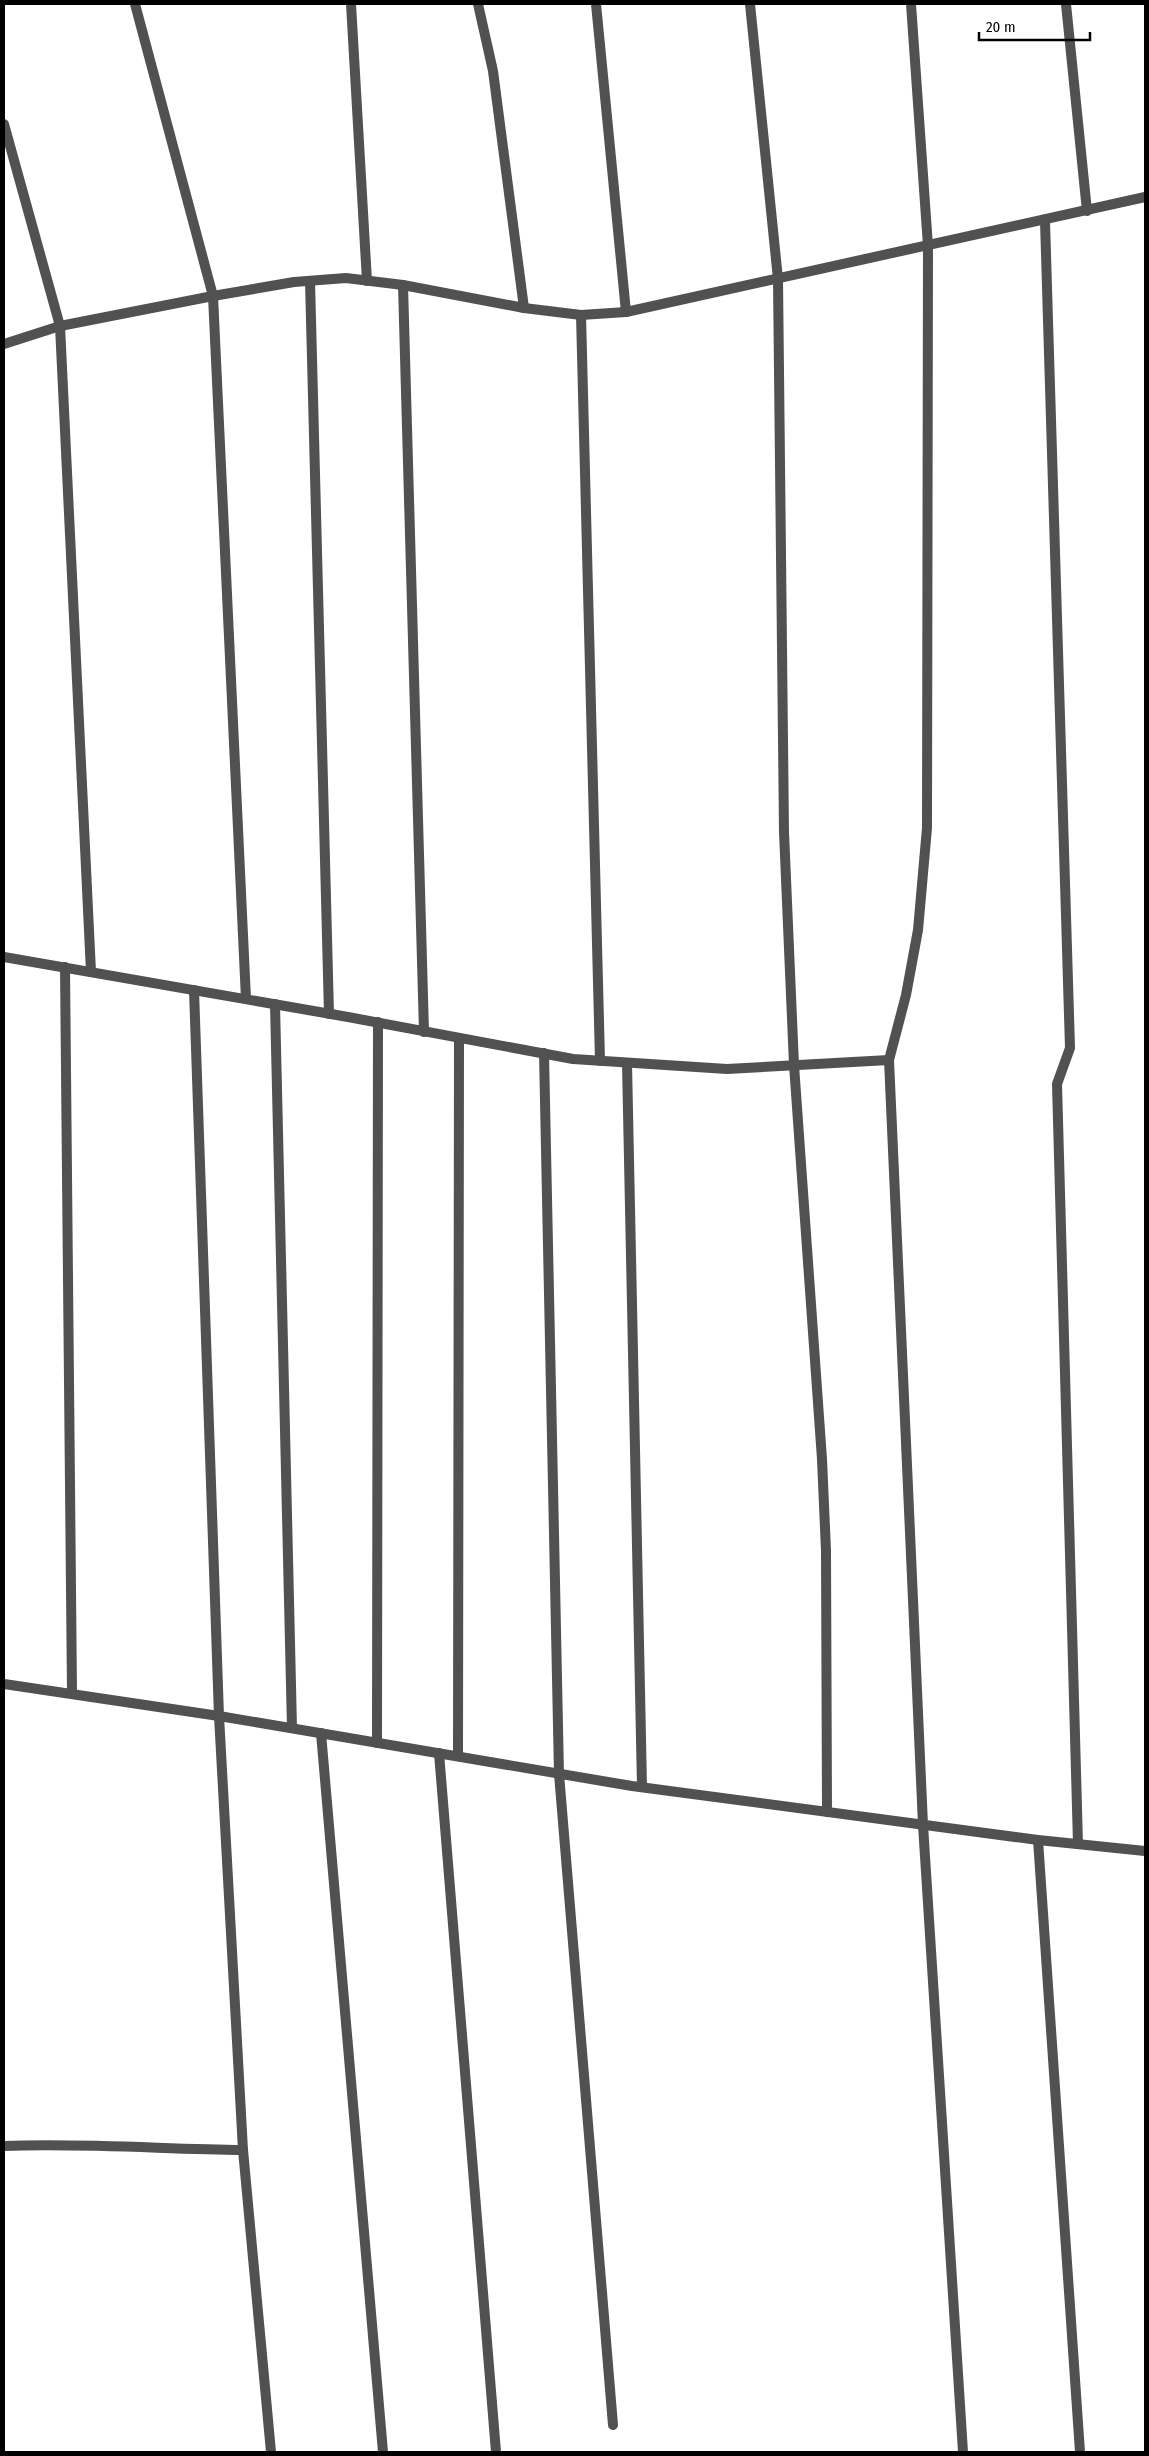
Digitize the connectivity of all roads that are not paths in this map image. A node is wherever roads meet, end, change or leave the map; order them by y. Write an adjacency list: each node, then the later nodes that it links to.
1 (135, 4): 17 (street)
2 (351, 4): 15 (street)
3 (478, 4): 18 (street)
4 (596, 4): 19 (street)
5 (750, 4): 13 (street)
6 (911, 4): 12 (street)
7 (1066, 4): 10 (street)
8 (4, 124): 21 (street)
9 (1145, 197): 10 (street)
10 (1087, 211): 11 (street)
11 (1045, 221): 12 (street); 51 (street)
12 (928, 246): 13 (street); 35 (street)
13 (778, 279): 19 (street); 37 (street)
14 (310, 281): 15 (street); 17 (street); 29 (street)
15 (367, 281): 16 (street)
16 (403, 285): 18 (street); 31 (street)
17 (213, 296): 21 (street); 27 (street)
18 (524, 308): 20 (street)
19 (626, 312): 20 (street)
20 (581, 315): 34 (street)
21 (60, 326): 22 (street); 25 (street)
22 (4, 344)
23 (4, 957): 24 (street)
24 (64, 967): 25 (street); 39 (street)
25 (91, 972): 26 (street)
26 (194, 990): 27 (street); 40 (street)
27 (246, 999): 28 (street)
28 (275, 1004): 29 (street); 41 (street)
29 (329, 1014): 30 (street)
30 (378, 1022): 31 (street); 43 (street)
31 (424, 1032): 32 (street)
32 (459, 1038): 33 (street); 45 (street)
33 (544, 1053): 34 (street); 46 (street)
34 (600, 1060): 36 (street)
35 (889, 1060): 37 (street); 49 (street)
36 (627, 1062): 37 (street); 47 (street)
37 (794, 1065): 48 (street)
38 (4, 1684): 39 (street)
39 (72, 1692): 40 (street)
40 (219, 1716): 41 (street); 54 (street)
41 (292, 1728): 42 (street)
42 (321, 1733): 43 (street); 57 (street)
43 (377, 1743): 44 (street)
44 (439, 1753): 45 (street); 58 (street)
45 (458, 1756): 46 (street)
46 (559, 1774): 47 (street); 55 (street)
47 (642, 1787): 48 (street)
48 (827, 1812): 49 (street)
49 (923, 1825): 50 (street); 59 (street)
50 (1038, 1840): 51 (street); 60 (street)
51 (1078, 1844): 52 (street)
52 (1145, 1851)
53 (4, 2146): 54 (street)
54 (243, 2150): 56 (street)
55 (613, 2426)
56 (271, 2452)
57 (383, 2452)
58 (496, 2452)
59 (963, 2452)
60 (1080, 2452)

